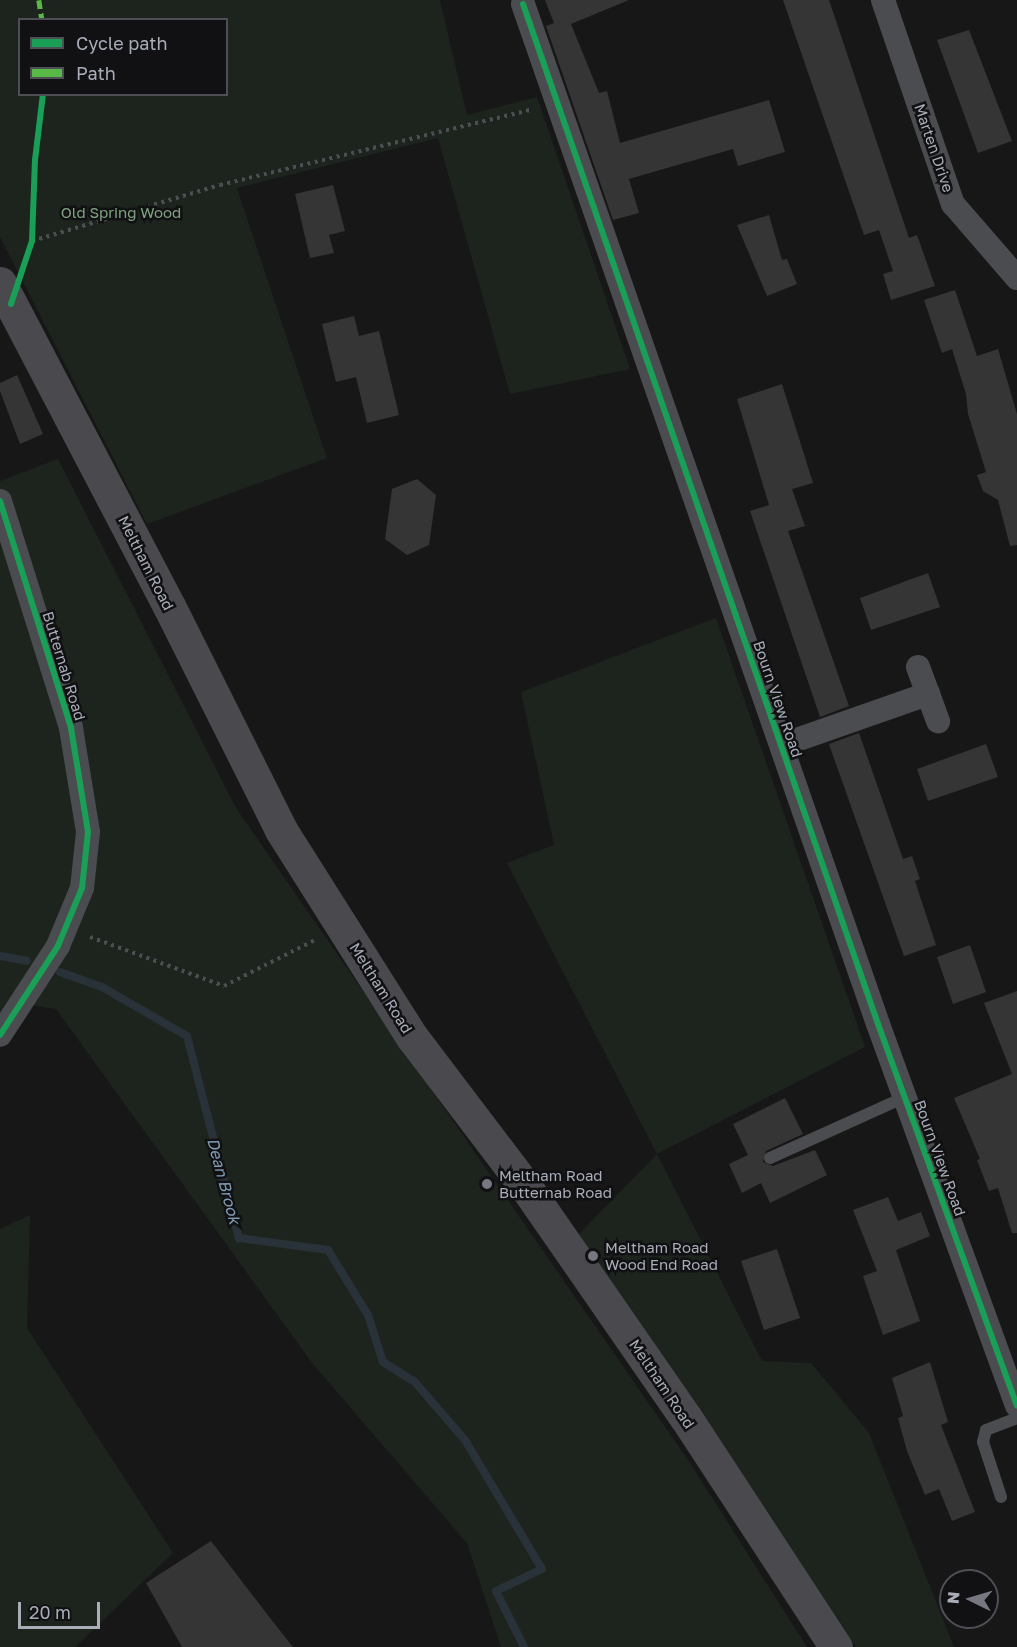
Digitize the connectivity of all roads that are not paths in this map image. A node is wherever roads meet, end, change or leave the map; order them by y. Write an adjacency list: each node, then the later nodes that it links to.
1 (883, 0): 3 (street, Marten Drive)
2 (522, 2): 9 (street, Bourn View Road)
3 (1017, 278)
4 (0, 283): 16 (main road, Meltham Road)
5 (0, 501): 10 (street, Butternab Road)
6 (918, 667): 7 (street)
7 (928, 694): 8 (street); 9 (street)
8 (938, 721)
9 (782, 746): 11 (street, Bourn View Road)
10 (0, 1035)
11 (905, 1097): 12 (lane); 13 (street, Bourn View Road)
12 (770, 1158)
13 (1017, 1405)
14 (1017, 1418): 15 (lane)
15 (1001, 1497)
16 (836, 1647)

